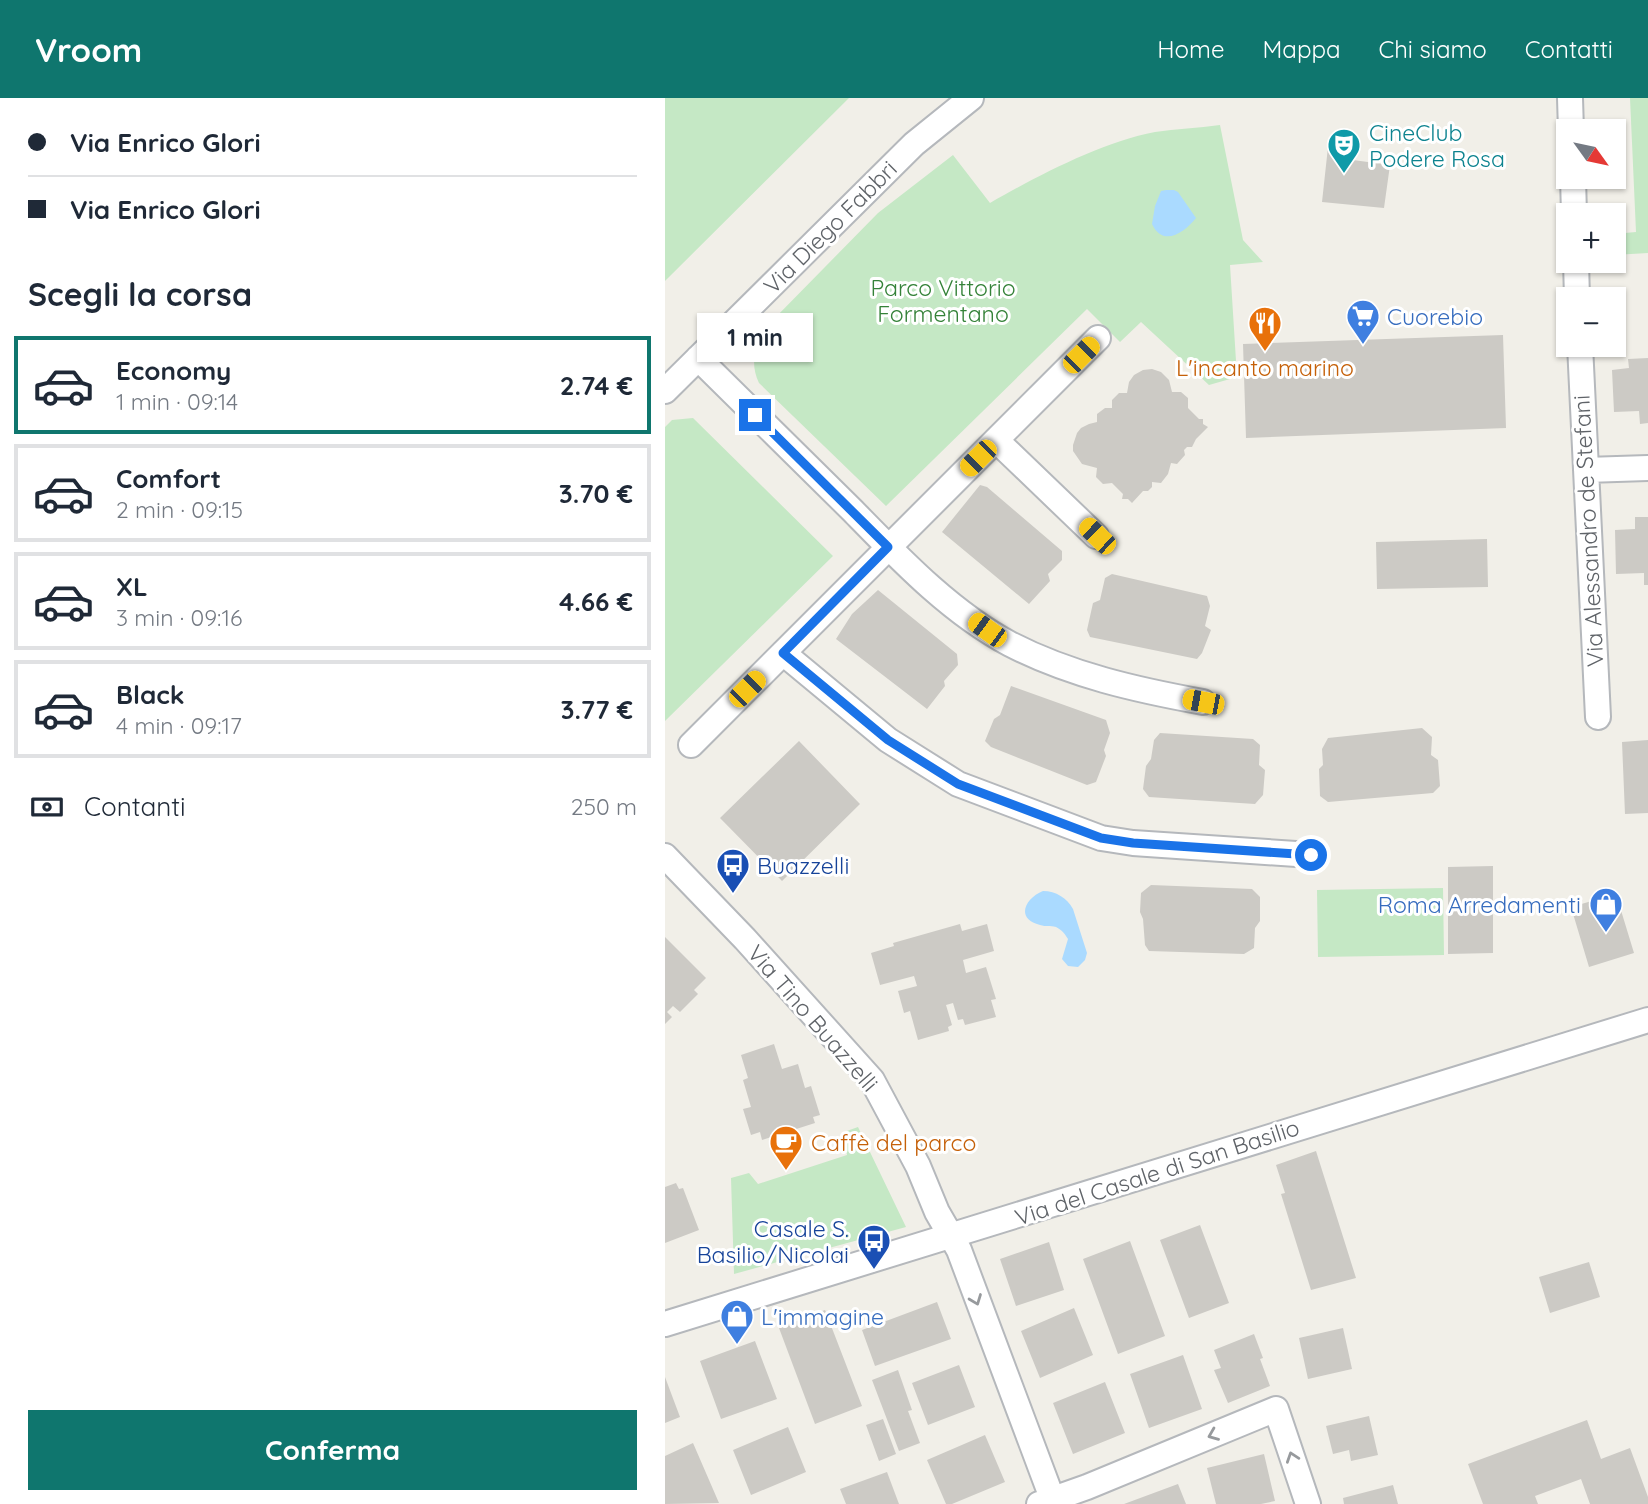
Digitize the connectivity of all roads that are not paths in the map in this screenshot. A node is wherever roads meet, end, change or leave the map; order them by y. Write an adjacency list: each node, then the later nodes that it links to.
1 (971, 98): 6 (street, Via Diego Fabbri)
2 (1570, 98): 3 (street)
3 (1571, 119)
4 (1098, 338): 8 (street)
5 (1581, 357): 10 (street, Via Alessandro de Stefani)
6 (698, 358): 7 (street, Via Diego Fabbri); 12 (street)
7 (665, 391)
8 (996, 440): 11 (street); 12 (street)
9 (1648, 468): 10 (street)
10 (1586, 470): 15 (street, Via Alessandro de Stefani)
11 (1097, 536)
12 (888, 547): 13 (street); 14 (street)
13 (783, 653): 16 (street); 17 (street)
14 (1203, 702)
15 (1598, 717)
16 (691, 745)
17 (1311, 855)
18 (665, 856): 20 (street, Via Tino Buazzelli)
19 (1648, 1020): 20 (street, Via del Casale di San Basilio)
20 (951, 1237): 21 (street, Via del Casale di San Basilio); 22 (street, Via Tino Buazzelli, one-way to 22)
21 (665, 1324)
22 (1054, 1503): 23 (street, one-way to 22)
23 (1308, 1504)

